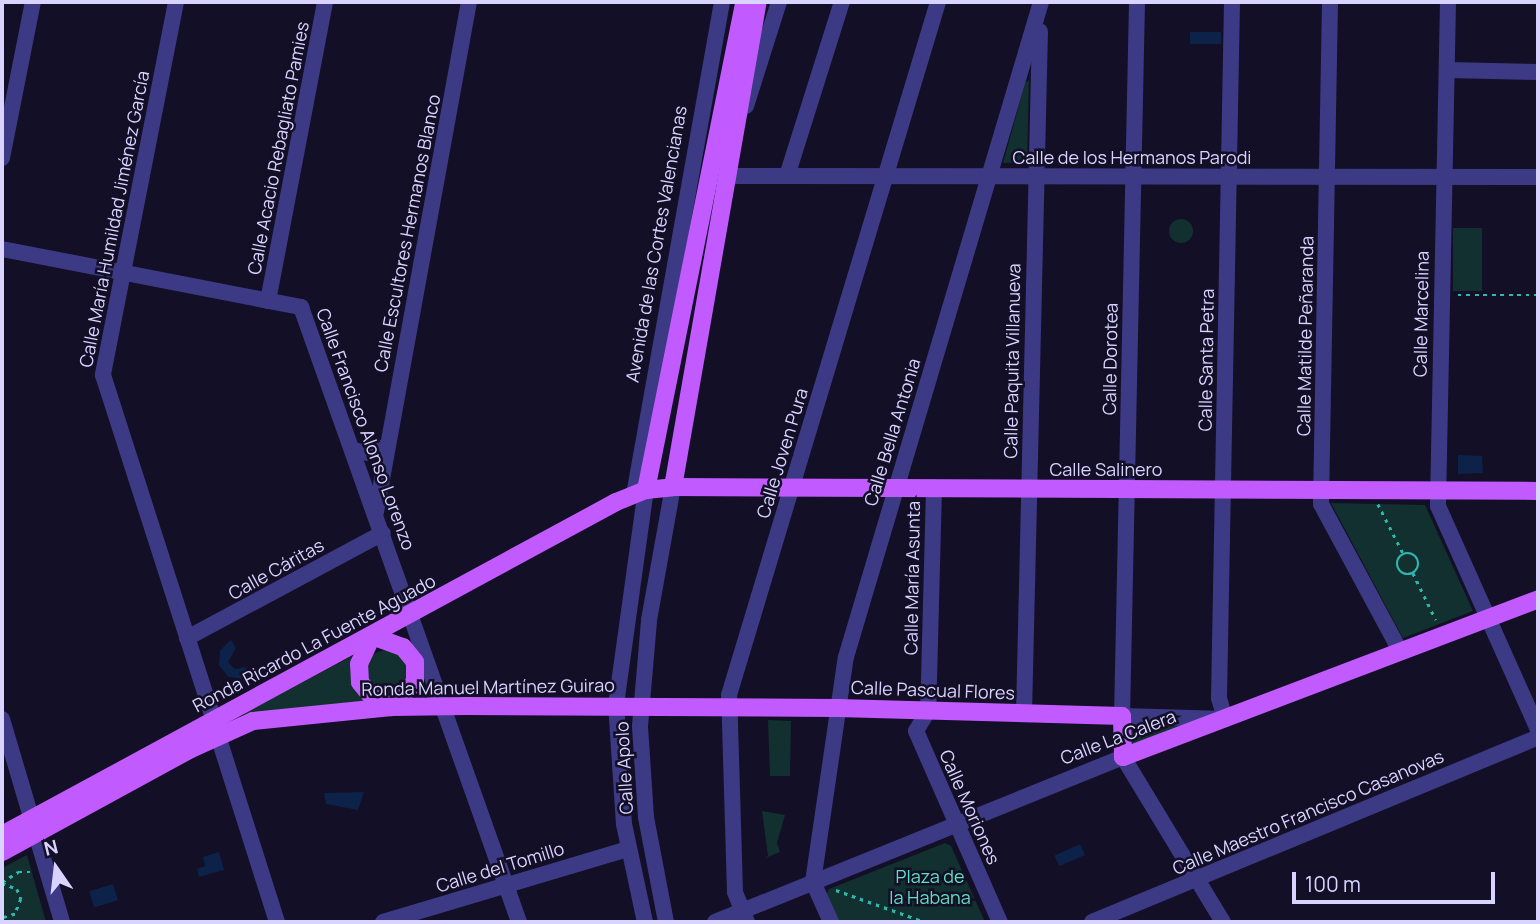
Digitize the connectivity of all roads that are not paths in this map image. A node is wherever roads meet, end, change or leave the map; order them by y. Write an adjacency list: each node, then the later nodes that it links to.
1 (33, 2): 19 (street)
2 (176, 2): 31 (street, Calle María Humildad Jiménez García)
3 (325, 2): 32 (street, Calle Acacio Rebagliato Pamies)
4 (469, 2): 33 (street, Calle Escultores Hermanos Blanco)
5 (722, 2): 45 (street, Avenida de las Cortes Valencianas)
6 (744, 2): 45 (main road, Avenida de las Cortes Valencianas)
7 (758, 2): 18 (main road)
8 (779, 2): 18 (street)
9 (842, 2): 21 (street)
10 (938, 2): 22 (street, Calle Joven Pura)
11 (1137, 2): 25 (street, Calle Dorotea)
12 (1232, 2): 26 (street, Calle Santa Petra)
13 (1330, 2): 27 (street, Calle Matilde Peñaranda)
14 (1448, 2): 16 (street, Calle Marcelina)
15 (1041, 5): 23 (street, Calle Bella Antonia); 24 (street, Calle Paquita Villanueva)
16 (1447, 70): 17 (street); 28 (street, Calle Marcelina)
17 (1538, 72)
18 (730, 156): 20 (main road)
19 (2, 158)
20 (726, 176): 21 (street, Calle de los Hermanos Parodi); 35 (main road)
21 (787, 176): 22 (street, Calle de los Hermanos Parodi)
22 (886, 176): 23 (street, Calle de los Hermanos Parodi); 36 (street, Calle Joven Pura)
23 (989, 176): 24 (street, Calle de los Hermanos Parodi); 37 (street, Calle Bella Antonia)
24 (1035, 176): 25 (street, Calle de los Hermanos Parodi); 39 (street, Calle Paquita Villanueva)
25 (1134, 176): 26 (street, Calle de los Hermanos Parodi); 40 (street, Calle Dorotea)
26 (1228, 177): 27 (street, Calle de los Hermanos Parodi); 41 (street, Calle Santa Petra)
27 (1326, 177): 28 (street, Calle de los Hermanos Parodi); 42 (street, Calle Matilde Peñaranda)
28 (1443, 177): 29 (street, Calle de los Hermanos Parodi); 43 (street, Calle Marcelina)
29 (1538, 177)
30 (2, 249): 31 (street, Calle Francisco Alonso Lorenzo)
31 (122, 272): 32 (street, Calle Francisco Alonso Lorenzo); 52 (street, Calle María Humildad Jiménez García)
32 (268, 301): 34 (street, Calle Francisco Alonso Lorenzo)
33 (387, 446): 34 (street); 46 (street, Calle Escultores Hermanos Blanco)
34 (353, 450): 46 (street, Calle Francisco Alonso Lorenzo)
35 (673, 486): 36 (main road, Calle Salinero); 45 (main road, Ronda Ricardo La Fuente Aguado); 56 (street, Calle Apolo)
36 (792, 488): 37 (main road, Calle Salinero); 57 (street, Calle Joven Pura)
37 (896, 489): 38 (main road, Calle Salinero); 59 (street, Calle Bella Antonia)
38 (934, 489): 39 (main road, Calle Salinero); 60 (street, Calle María Asunta)
39 (1029, 489): 40 (main road, Calle Salinero); 61 (street, Calle Paquita Villanueva)
40 (1127, 490): 41 (main road, Calle Salinero); 62 (street, Calle Dorotea)
41 (1223, 490): 42 (main road, Calle Salinero); 64 (street, Calle Santa Petra)
42 (1321, 491): 43 (main road, Calle Salinero); 53 (street, Calle Matilde Peñaranda)
43 (1437, 491): 44 (main road, Calle Salinero); 50 (street, Calle Marcelina)
44 (1538, 491)
45 (640, 492): 49 (main road, Ronda Ricardo La Fuente Aguado); 54 (street, Calle Apolo)
46 (376, 513): 47 (street, Calle Francisco Alonso Lorenzo)
47 (383, 533): 49 (street, Calle Francisco Alonso Lorenzo); 52 (street, Calle Cáritas)
48 (1538, 599): 50 (main road, Calle La Calera)
49 (412, 614): 51 (main road, Ronda Ricardo La Fuente Aguado); 55 (street, Calle Francisco Alonso Lorenzo)
50 (1487, 617): 53 (main road, Calle La Calera); 67 (street, Calle Marcelina)
51 (372, 636): 58 (main road); 58 (main road); 66 (main road, Ronda Ricardo La Fuente Aguado)
52 (187, 638): 66 (street, Calle María Humildad Jiménez García)
53 (1400, 651): 64 (main road, Calle La Calera)
54 (616, 705): 55 (main road, Ronda Manuel Martínez Guirao); 56 (main road, Ronda Manuel Martínez Guirao); 73 (street, Calle Apolo)
55 (444, 706): 58 (main road, Ronda Manuel Martínez Guirao); 77 (street, Calle Francisco Alonso Lorenzo)
56 (641, 706): 57 (main road, Calle Pascual Flores); 84 (street, Calle Apolo)
57 (729, 706): 59 (main road, Calle Pascual Flores); 78 (street, Calle Joven Pura)
58 (391, 707): 65 (main road, Ronda Manuel Martínez Guirao)
59 (838, 708): 60 (main road, Calle Pascual Flores); 76 (street, Calle Bella Antonia)
60 (928, 711): 61 (main road, Calle Pascual Flores); 70 (street, Calle Moriones)
61 (1024, 714): 62 (main road, Calle Pascual Flores)
62 (1122, 716): 64 (street, Calle Pascual Flores); 69 (main road)
63 (2, 719): 71 (street)
64 (1225, 719): 69 (main road, Calle La Calera)
65 (253, 721): 66 (main road, Ronda Ricardo La Fuente Aguado)
66 (216, 728): 71 (main road, Ronda Ricardo La Fuente Aguado); 80 (street, Calle María Humildad Jiménez García)
67 (1538, 730)
68 (1538, 737): 75 (street, Calle Maestro Francisco Casanovas)
69 (1123, 757): 70 (street, Calle La Calera); 75 (street)
70 (957, 824): 76 (street, Calle La Calera); 87 (street, Calle Moriones)
71 (36, 826): 72 (main road, Ronda Ricardo La Fuente Aguado); 74 (main road, Ronda Ricardo La Fuente Aguado); 79 (street)
72 (2, 835)
73 (628, 849): 77 (street, Calle del Tomillo); 83 (street, Calle Apolo)
74 (2, 852)
75 (1196, 879): 88 (street, Calle Maestro Francisco Casanovas); 89 (street)
76 (813, 882): 78 (street, Calle La Calera); 86 (street)
77 (506, 886): 81 (street, Calle del Tomillo); 82 (street, Calle Francisco Alonso Lorenzo)
78 (744, 917): 85 (street, Calle La Calera)
79 (62, 922)
80 (277, 922)
81 (383, 922)
82 (519, 922)
83 (645, 922)
84 (666, 922)
85 (715, 922)
86 (831, 922)
87 (1000, 922)
88 (1092, 922)
89 (1223, 922)

